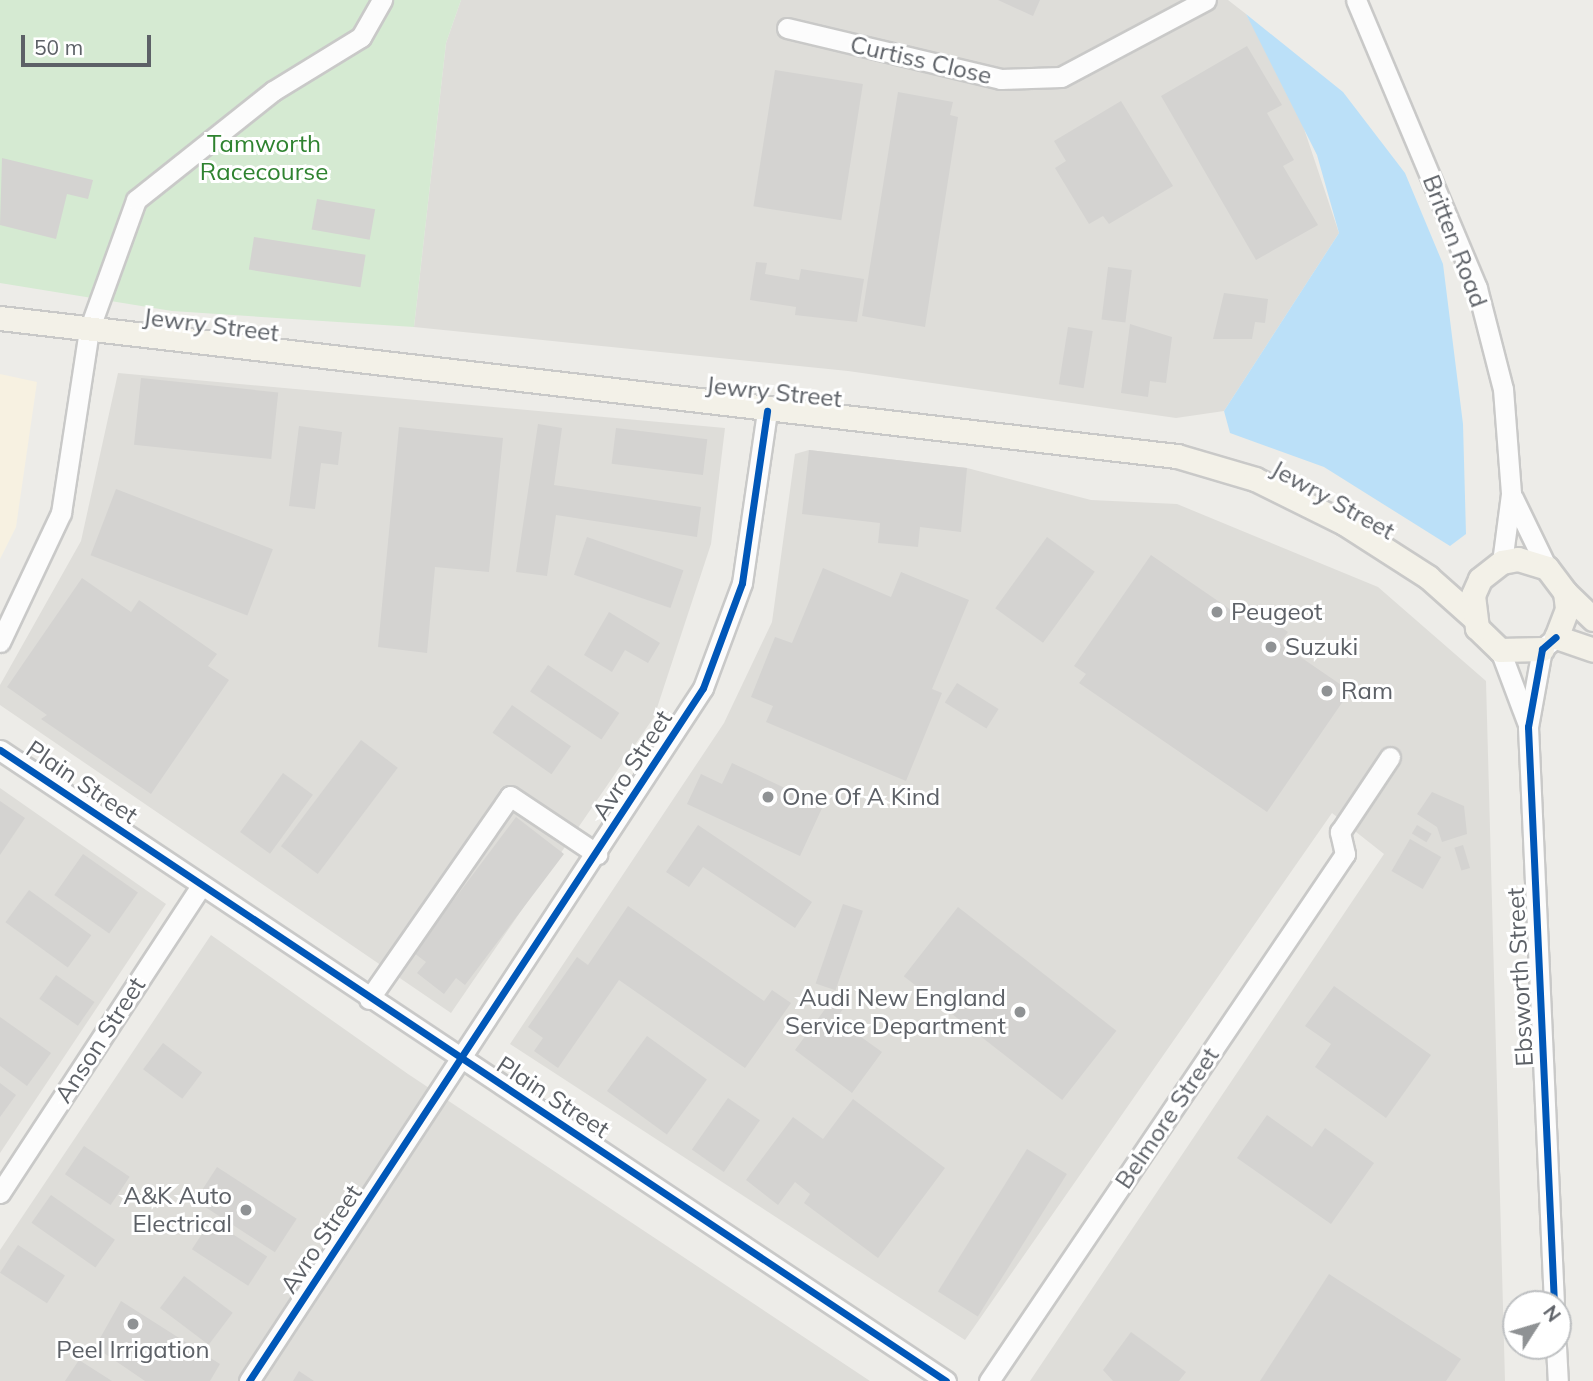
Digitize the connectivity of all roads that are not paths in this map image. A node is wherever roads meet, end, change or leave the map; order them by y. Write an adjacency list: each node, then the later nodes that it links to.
1 (382, 0): 6 (street)
2 (1206, 0): 4 (street, Curtiss Close)
3 (1356, 0): 8 (street, Britten Road)
4 (787, 28)
5 (0, 318): 6 (main road, Jewry Street)
6 (89, 330): 7 (main road, Jewry Street); 16 (street)
7 (767, 411): 11 (main road, Jewry Street); 23 (street, Avro Street)
8 (1511, 494): 9 (street, Britten Road); 10 (street, Britten Road)
9 (1502, 562): 10 (main road); 12 (main road)
10 (1548, 568): 13 (main road)
11 (1429, 576): 12 (main road, Jewry Street); 14 (main road, Jewry Street)
12 (1480, 579): 14 (main road)
13 (1565, 592): 15 (main road); 17 (main road)
14 (1473, 617): 18 (main road)
15 (1593, 620)
16 (0, 642)
17 (1549, 643): 18 (main road); 19 (main road); 20 (street, Ebsworth Street)
18 (1500, 650): 20 (street, Ebsworth Street)
19 (1593, 650)
20 (1528, 727): 28 (street, Ebsworth Street)
21 (0, 750): 24 (street, Plain Street)
22 (1390, 757): 32 (street, Belmore Street)
23 (597, 854): 25 (street); 26 (street, Avro Street)
24 (200, 887): 25 (street, Plain Street); 27 (street, Anson Street)
25 (369, 999): 26 (street, Plain Street)
26 (463, 1061): 30 (street, Avro Street); 31 (street, Plain Street)
27 (0, 1193)
28 (1553, 1290)
29 (1557, 1360): 33 (street)
30 (249, 1381)
31 (946, 1381)
32 (989, 1381)
33 (1558, 1381)

